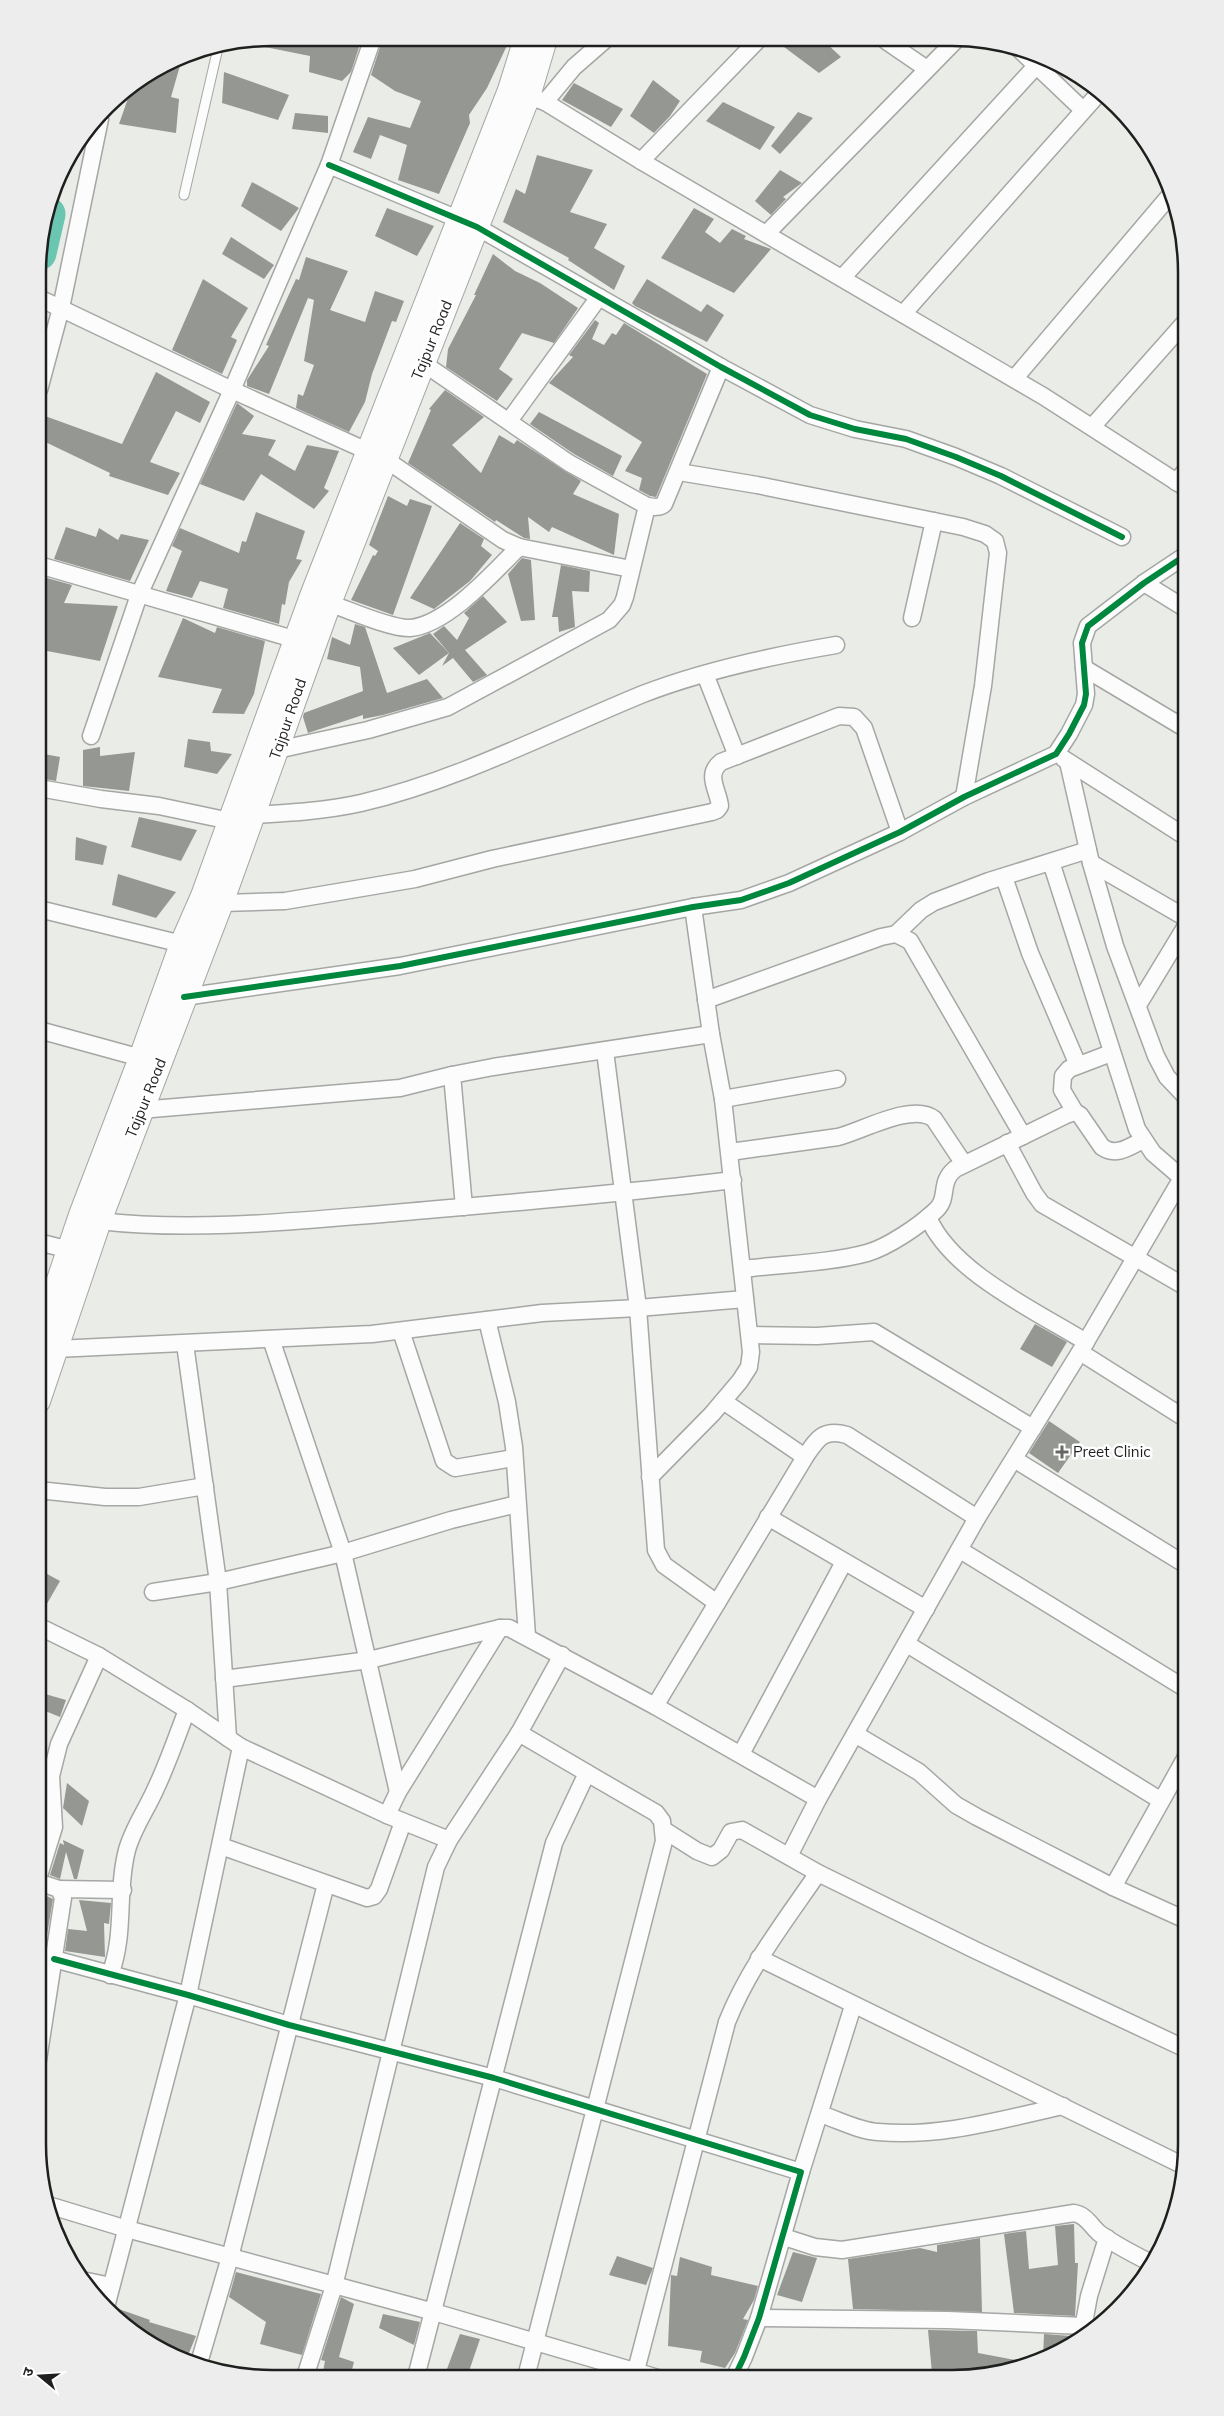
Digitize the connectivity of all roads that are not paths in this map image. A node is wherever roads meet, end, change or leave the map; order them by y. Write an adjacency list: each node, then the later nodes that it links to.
1 (370, 46): 17 (street)
2 (524, 46): 20 (main road, Tajpur Road)
3 (544, 46): 13 (main road, Tajpur Road)
4 (598, 46): 13 (street)
5 (752, 46): 16 (street)
6 (893, 46): 11 (street)
7 (950, 46): 11 (street)
8 (217, 53): 18 (lane)
9 (1030, 60): 10 (street)
10 (1036, 66): 14 (street); 22 (street)
11 (927, 69): 21 (street)
12 (1095, 97): 14 (street)
13 (536, 99): 16 (street); 20 (main road, Tajpur Road)
14 (1083, 110): 25 (street)
15 (97, 130): 24 (street)
16 (641, 161): 21 (street)
17 (329, 165): 20 (street); 31 (street)
18 (184, 195)
19 (1166, 201): 30 (street)
20 (469, 223): 23 (street); 28 (main road, Tajpur Road); 34 (main road, Tajpur Road)
21 (766, 234): 22 (street)
22 (842, 278): 25 (street)
23 (599, 297): 29 (street); 32 (street)
24 (50, 303): 27 (street); 31 (street)
25 (903, 314): 30 (street)
26 (1178, 330): 33 (street)
27 (46, 335)
28 (423, 363): 32 (street); 34 (main road, Tajpur Road)
29 (722, 367): 35 (street); 39 (street)
30 (1014, 379): 33 (street)
31 (232, 390): 34 (street); 45 (street)
32 (509, 421): 37 (street)
33 (1092, 427): 36 (street)
34 (377, 456): 40 (street); 46 (main road, Tajpur Road); 49 (main road, Tajpur Road)
35 (679, 472): 37 (street); 38 (street)
36 (1178, 477)
37 (647, 506): 43 (street)
38 (934, 521): 48 (street); 59 (street)
39 (1122, 537)
40 (519, 547): 43 (street); 46 (street)
41 (1178, 561): 44 (street)
42 (46, 567): 45 (street)
43 (631, 569): 55 (street)
44 (1144, 583): 47 (street); 51 (street)
45 (139, 595): 49 (street); 54 (street)
46 (329, 603): 55 (main road, Tajpur Road)
47 (1178, 604)
48 (912, 618)
49 (297, 640): 60 (main road, Tajpur Road)
50 (836, 645): 52 (street)
51 (1084, 668): 53 (street); 57 (street)
52 (705, 674): 56 (street); 60 (street)
53 (1178, 724)
54 (91, 736)
55 (277, 750): 60 (main road, Tajpur Road)
56 (738, 756): 61 (street); 66 (street)
57 (1062, 758): 59 (street); 62 (street); 63 (street)
58 (46, 789): 60 (street)
59 (964, 797): 61 (street)
60 (241, 818): 66 (main road, Tajpur Road); 72 (main road, Tajpur Road)
61 (900, 832): 67 (street)
62 (1178, 833)
63 (1090, 856): 64 (street); 69 (street); 75 (street)
64 (1051, 862): 65 (street); 79 (street)
65 (1004, 877): 70 (street); 81 (street)
66 (221, 903): 73 (main road, Tajpur Road)
67 (693, 907): 73 (street); 74 (street)
68 (46, 911): 72 (street)
69 (1178, 913)
70 (896, 934): 74 (street); 88 (street)
71 (1178, 939): 75 (street)
72 (182, 944): 80 (main road, Tajpur Road)
73 (184, 997): 86 (main road, Tajpur Road)
74 (706, 1000): 77 (street)
75 (1138, 1006): 84 (street)
76 (46, 1032): 80 (street)
77 (711, 1034): 78 (street); 85 (street)
78 (605, 1051): 82 (street); 96 (street)
79 (1111, 1053): 81 (street); 89 (street)
80 (142, 1058): 101 (main road, Tajpur Road)
81 (1078, 1065): 87 (street)
82 (452, 1075): 86 (street); 97 (street)
83 (837, 1079): 85 (street)
84 (1178, 1089)
85 (723, 1099): 91 (street)
86 (140, 1110): 99 (main road, Tajpur Road)
87 (1075, 1112): 88 (street); 89 (street)
88 (1023, 1136): 90 (street)
89 (1142, 1140): 93 (street)
90 (1007, 1143): 92 (street); 102 (street)
91 (730, 1152): 92 (street); 94 (street)
92 (964, 1164): 98 (street)
93 (1178, 1170)
94 (733, 1180): 96 (street); 103 (street)
95 (1178, 1184): 102 (street)
96 (622, 1194): 97 (street); 106 (street)
97 (464, 1207): 99 (street)
98 (928, 1217): 103 (street); 113 (street)
99 (99, 1221): 112 (main road, Tajpur Road)
100 (46, 1244): 101 (street)
101 (70, 1250): 112 (main road, Tajpur Road)
102 (1136, 1257): 104 (street); 113 (street)
103 (743, 1269): 105 (street)
104 (1178, 1282)
105 (745, 1299): 106 (street); 109 (street)
106 (638, 1308): 107 (street); 120 (street)
107 (488, 1320): 108 (street); 118 (street)
108 (400, 1331): 110 (street); 118 (street)
109 (750, 1335): 114 (street); 116 (street)
110 (271, 1339): 111 (street); 127 (street)
111 (185, 1344): 112 (street); 121 (street)
112 (47, 1346)
113 (1083, 1347): 115 (street); 116 (street)
114 (723, 1401): 117 (street); 120 (street)
115 (1178, 1413)
116 (1033, 1428): 119 (street)
117 (805, 1457): 124 (street); 125 (street)
118 (514, 1458): 123 (street)
119 (1014, 1459): 125 (street); 128 (street)
120 (650, 1477): 132 (street)
121 (205, 1486): 122 (street); 130 (street)
122 (46, 1491)
123 (518, 1504): 127 (street); 136 (street)
124 (768, 1517): 129 (street); 132 (street)
125 (977, 1518): 126 (street)
126 (960, 1550): 133 (street); 142 (street)
127 (343, 1553): 130 (street); 140 (street)
128 (1178, 1560)
129 (844, 1562): 133 (street); 148 (street)
130 (218, 1582): 131 (street); 141 (street)
131 (153, 1592)
132 (717, 1603): 143 (street)
133 (926, 1609): 137 (street)
134 (500, 1628): 136 (street); 140 (street); 151 (street)
135 (46, 1630): 139 (street)
136 (527, 1636): 138 (street)
137 (907, 1644): 146 (street); 153 (street)
138 (562, 1655): 143 (street); 145 (street)
139 (99, 1656): 144 (street); 159 (street)
140 (368, 1660): 141 (street); 151 (street)
141 (224, 1679): 147 (street)
142 (1178, 1685)
143 (655, 1706): 148 (street)
144 (187, 1710): 147 (street); 166 (street)
145 (519, 1733): 149 (street); 157 (street)
146 (855, 1734): 152 (street); 164 (street)
147 (235, 1743): 154 (street); 158 (street)
148 (741, 1754): 152 (street)
149 (588, 1773): 156 (street); 177 (street)
150 (1178, 1774): 153 (street)
151 (398, 1792): 154 (street)
152 (818, 1799): 160 (street)
153 (1160, 1800): 164 (street)
154 (387, 1815): 155 (street)
155 (403, 1822): 157 (street); 163 (street)
156 (664, 1830): 160 (street); 179 (street)
157 (449, 1840): 176 (street)
158 (221, 1846): 163 (street); 172 (street)
159 (46, 1854)
160 (789, 1856): 161 (street)
161 (818, 1873): 169 (street); 175 (street)
162 (46, 1883): 165 (street)
163 (326, 1884): 174 (street)
164 (1113, 1887): 167 (street)
165 (59, 1889): 166 (street); 168 (street)
166 (123, 1890): 170 (street)
167 (1178, 1916)
168 (54, 1958): 170 (street); 171 (street)
169 (759, 1958): 173 (street); 181 (street)
170 (110, 1975): 172 (street)
171 (46, 1985)
172 (188, 1995): 174 (street); 185 (street)
173 (853, 2006): 178 (street); 180 (street)
174 (289, 2025): 176 (street); 188 (street)
175 (1178, 2045)
176 (393, 2052): 177 (street); 192 (street)
177 (494, 2078): 179 (street); 194 (street)
178 (1063, 2106): 180 (street); 182 (street)
179 (595, 2108): 181 (street); 198 (street)
180 (820, 2114): 183 (street)
181 (697, 2140): 183 (street); 204 (street)
182 (1177, 2162)
183 (801, 2172): 186 (street)
184 (56, 2208): 185 (street)
185 (127, 2229): 188 (street); 191 (street)
186 (784, 2237): 187 (street); 195 (street)
187 (1107, 2238): 189 (street); 196 (street)
188 (230, 2257): 192 (street); 199 (street)
189 (1146, 2259)
190 (94, 2283): 191 (street)
191 (111, 2286): 193 (street)
192 (334, 2286): 194 (street); 200 (street)
193 (108, 2298)
194 (434, 2312): 198 (street); 201 (street)
195 (759, 2318): 197 (street); 205 (street)
196 (1083, 2327)
197 (1076, 2333)
198 (536, 2342): 202 (street); 203 (street)
199 (200, 2358)
200 (307, 2370)
201 (418, 2370)
202 (528, 2370)
203 (623, 2370)
204 (636, 2370)
205 (738, 2370)

